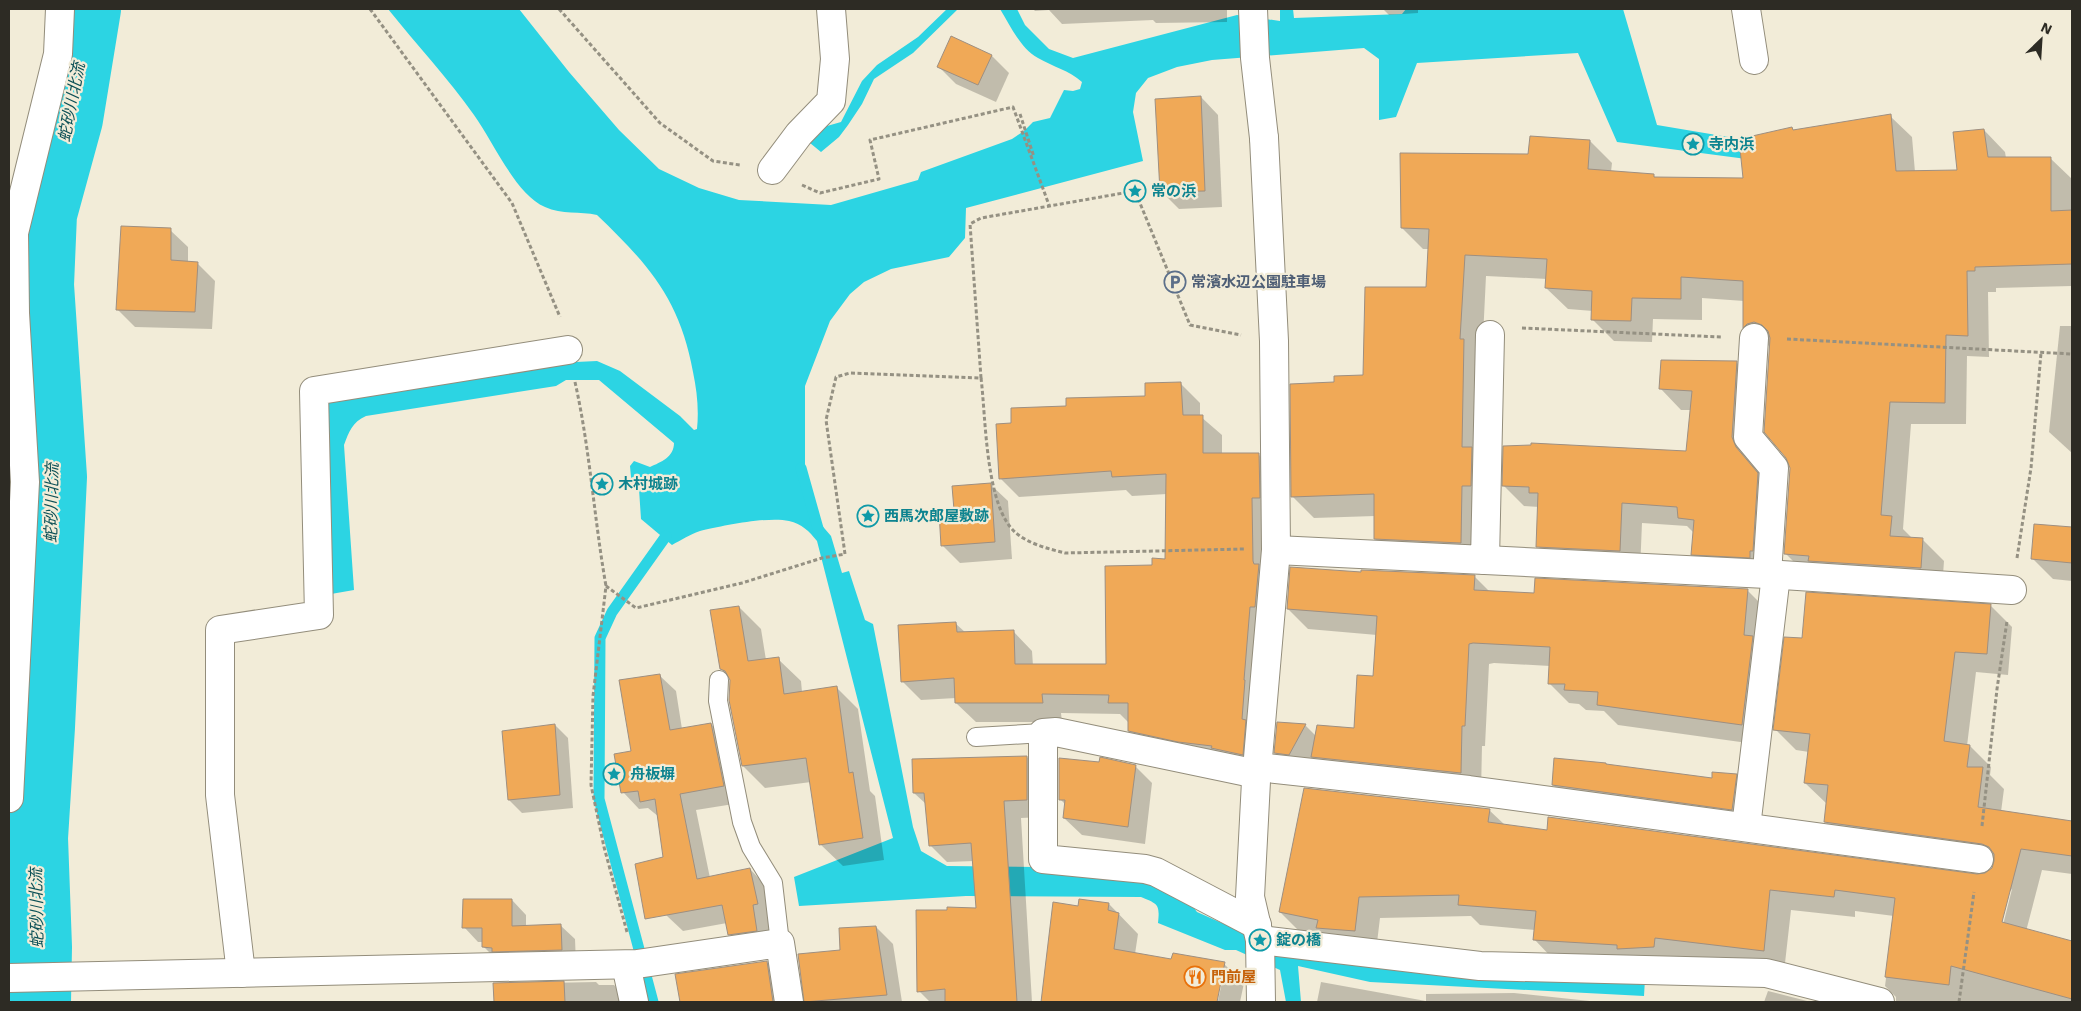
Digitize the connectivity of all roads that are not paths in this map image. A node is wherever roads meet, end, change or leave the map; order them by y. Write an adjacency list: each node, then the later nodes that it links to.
1 (60, 9): 18 (street)
2 (831, 9): 6 (street)
3 (1253, 9): 10 (street)
4 (1746, 9): 5 (street)
5 (1754, 60)
6 (772, 170)
7 (1490, 335): 11 (street)
8 (1754, 338): 12 (street)
9 (568, 350): 24 (street)
10 (1276, 550): 11 (street); 17 (street)
11 (1485, 560): 12 (street)
12 (1771, 574): 13 (street); 19 (street)
13 (2012, 590)
14 (719, 680): 22 (lane)
15 (1043, 733): 16 (lane); 17 (street); 21 (street)
16 (976, 737)
17 (1257, 771): 19 (street); 21 (street)
18 (9, 798)
19 (1746, 828): 20 (street)
20 (1979, 859)
21 (1258, 932): 28 (street); 29 (street)
22 (780, 943): 23 (street); 27 (street)
23 (632, 964): 24 (street); 26 (street)
24 (241, 973): 25 (street)
25 (9, 978)
26 (634, 1002)
27 (789, 1002)
28 (1261, 1002)
29 (1880, 1002)

